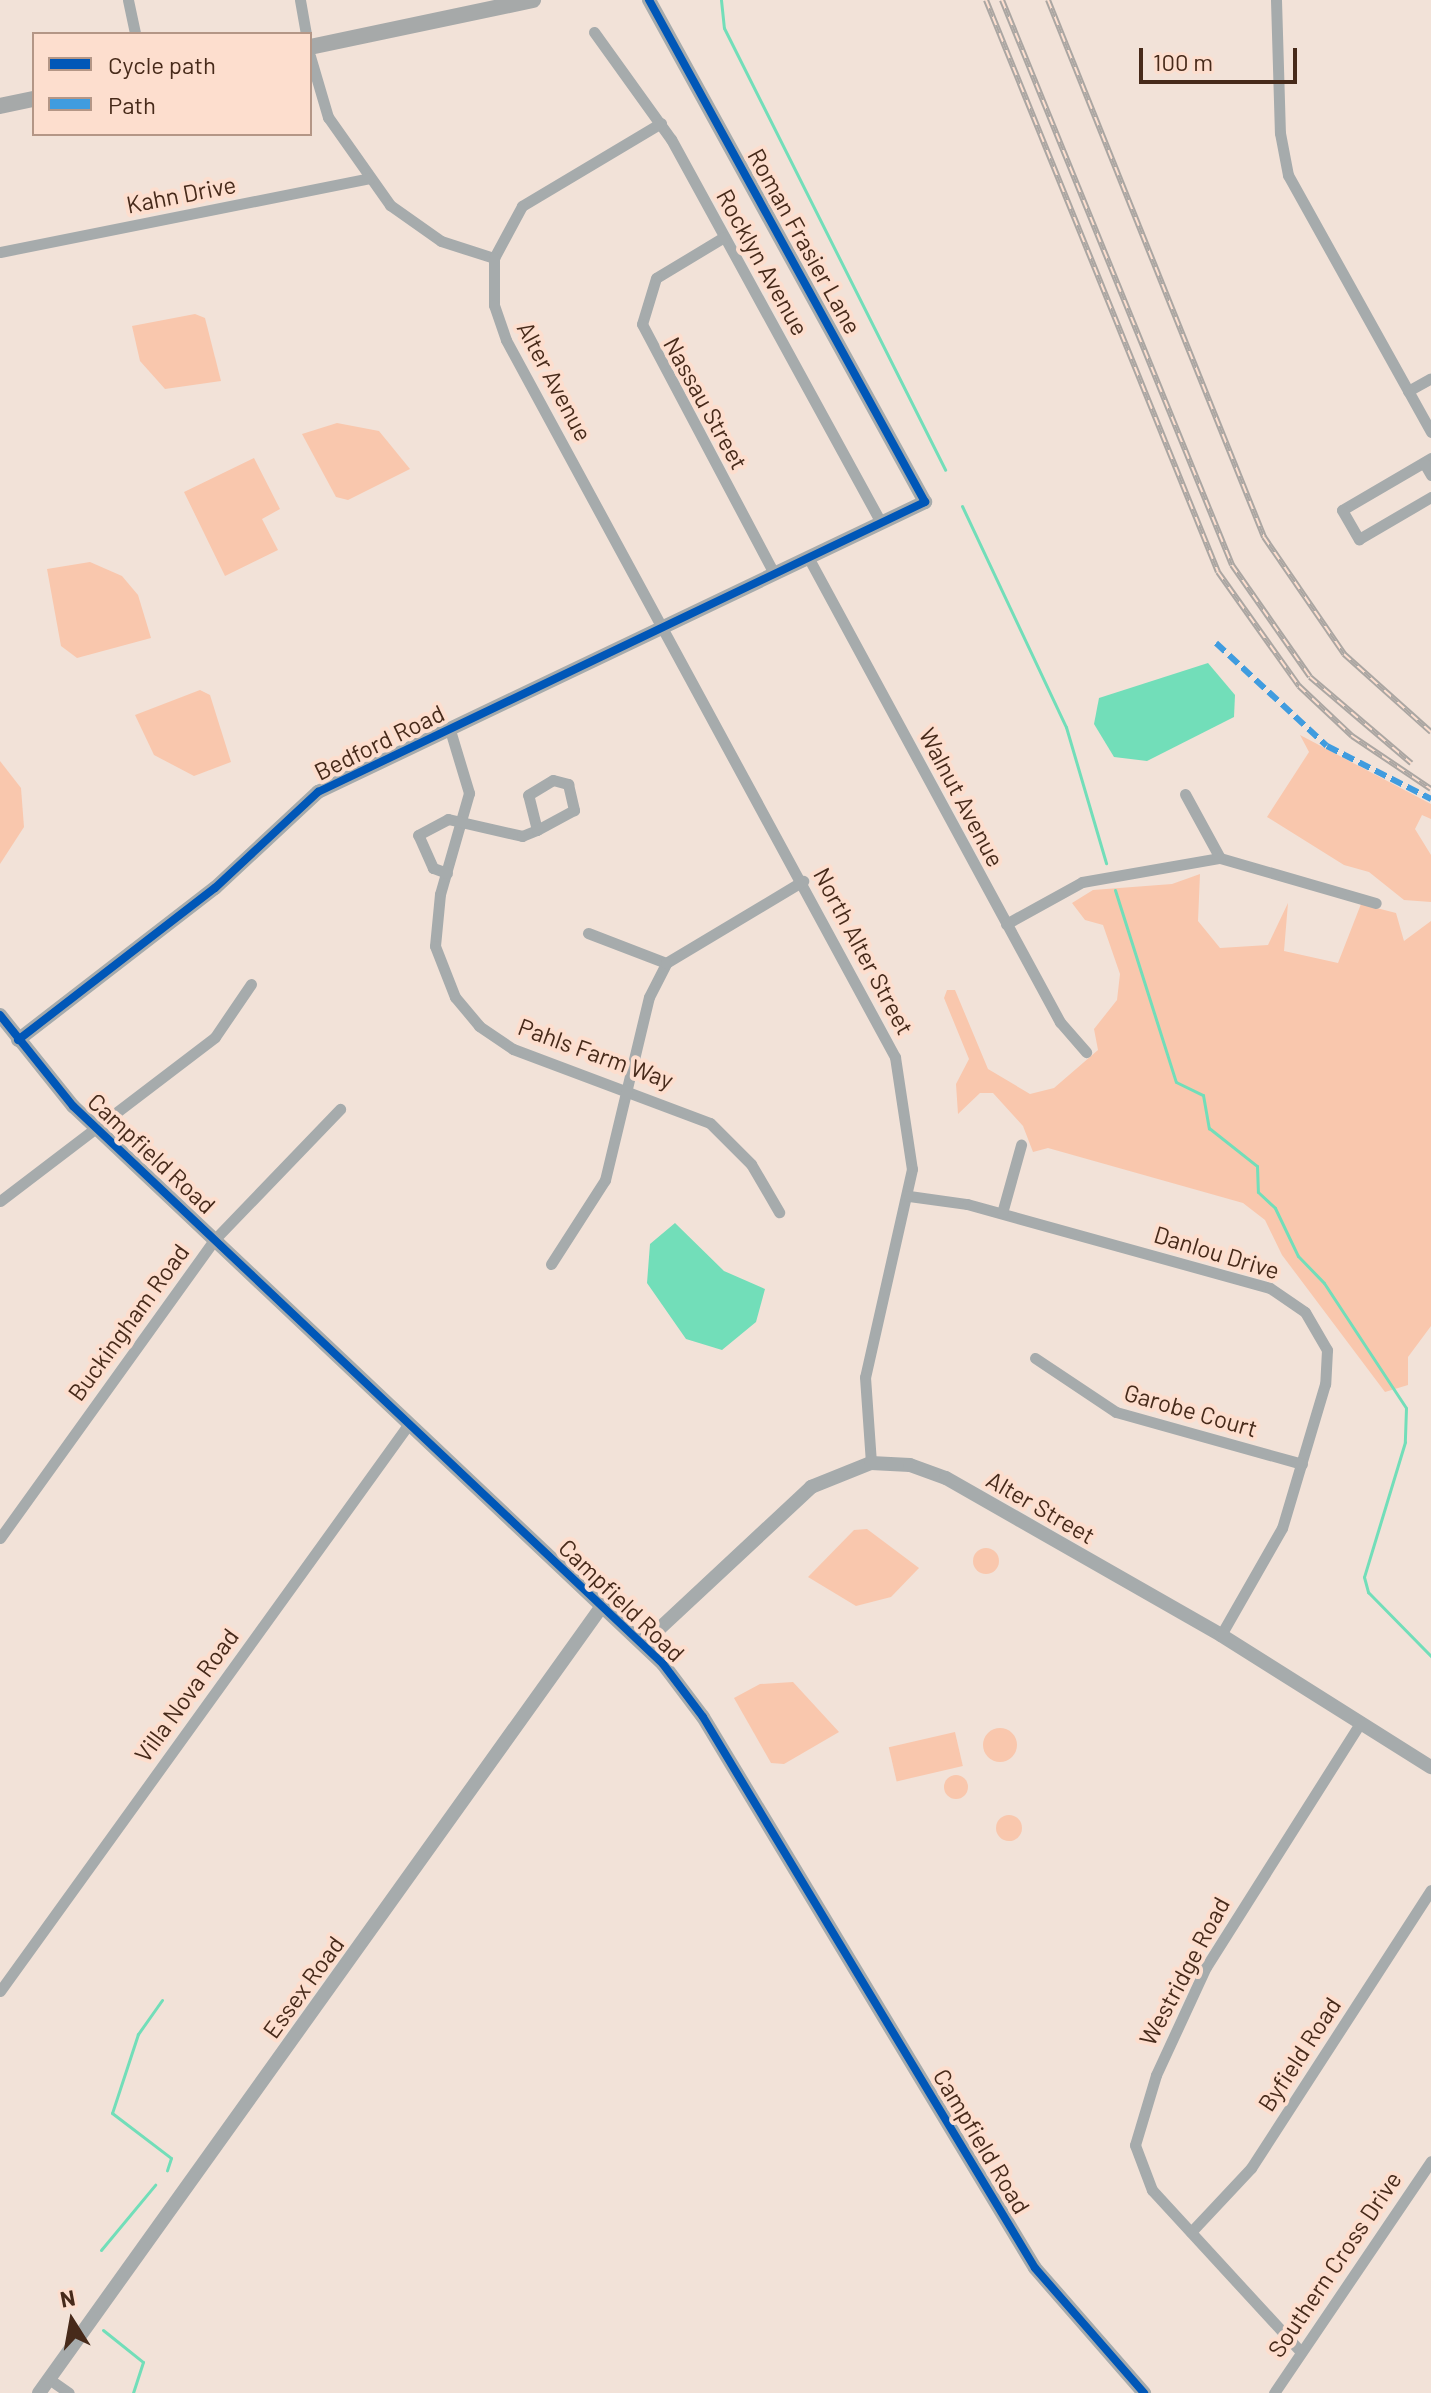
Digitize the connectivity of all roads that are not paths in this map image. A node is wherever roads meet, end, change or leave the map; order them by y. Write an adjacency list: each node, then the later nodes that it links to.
1 (128, 0): 7 (street)
2 (300, 0): 8 (street)
3 (533, 0): 6 (main road)
4 (649, 0): 25 (street, Roman Frasier Lane)
5 (1276, 0): 20 (street)
6 (500, 5): 10 (main road)
7 (135, 32)
8 (306, 32)
9 (594, 32): 14 (street, Rocklyn Avenue)
10 (312, 47)
11 (312, 63): 15 (street)
12 (32, 99): 13 (main road)
13 (1, 102)
14 (661, 123): 16 (street, Rocklyn Avenue); 18 (street, Alter Avenue)
15 (370, 178): 17 (street, Kahn Drive); 18 (street)
16 (724, 237): 26 (street, Rocklyn Avenue); 28 (street, Nassau Street)
17 (0, 252)
18 (494, 258): 29 (street, Alter Avenue)
19 (1431, 378): 20 (street)
20 (1408, 391): 21 (street)
21 (1431, 432)
22 (1427, 461): 23 (street); 24 (street)
23 (1431, 475)
24 (1431, 497)
25 (925, 502): 26 (street, Bedford Road)
26 (881, 522): 27 (street, Bedford Road)
27 (808, 557): 28 (street, Bedford Road); 38 (street, Walnut Avenue)
28 (774, 573): 29 (street, Bedford Road)
29 (665, 628): 30 (street, Bedford Road); 36 (street, North Alter Street)
30 (450, 730): 32 (street, Pahls Farm Way); 43 (street, Bedford Road)
31 (1185, 794): 34 (street)
32 (464, 823): 33 (street); 35 (street, Pahls Farm Way); 35 (street)
33 (537, 830): 33 (street)
34 (1220, 858): 37 (street); 38 (street)
35 (447, 873): 45 (street, Pahls Farm Way)
36 (803, 881): 40 (street); 49 (street, North Alter Street)
37 (1376, 903)
38 (1006, 924): 44 (street, Walnut Avenue)
39 (588, 933): 40 (street)
40 (666, 963): 45 (street)
41 (251, 984): 47 (street)
42 (0, 1015): 43 (street, Campfield Road)
43 (18, 1040): 47 (street, Campfield Road)
44 (1086, 1052)
45 (629, 1088): 51 (street, Pahls Farm Way); 54 (street)
46 (340, 1109): 53 (street, Buckingham Road)
47 (97, 1129): 50 (street); 53 (street, Campfield Road)
48 (1021, 1145): 52 (street)
49 (909, 1196): 52 (street, Danlou Drive); 57 (street, North Alter Street)
50 (0, 1201)
51 (779, 1212)
52 (1002, 1213): 58 (street, Danlou Drive)
53 (214, 1240): 56 (street, Campfield Road); 59 (street, Buckingham Road)
54 (551, 1264)
55 (1035, 1358): 58 (street, Garobe Court)
56 (408, 1425): 60 (street, Campfield Road); 66 (street, Villa Nova Road)
57 (871, 1463): 61 (street, Alter Street); 62 (street, Alter Street)
58 (1302, 1464): 61 (street, Danlou Drive)
59 (0, 1538)
60 (602, 1606): 62 (street, Campfield Road); 70 (street, Essex Road)
61 (1221, 1635): 63 (street, Alter Street)
62 (644, 1643): 73 (street, Campfield Road)
63 (1361, 1722): 64 (street, Alter Street); 68 (street, Westridge Road)
64 (1431, 1767)
65 (1431, 1890): 68 (street, Byfield Road)
66 (0, 1991)
67 (1431, 2161): 69 (street, Southern Cross Drive)
68 (1191, 2232): 69 (street, Westridge Road)
69 (1301, 2352): 74 (street, Southern Cross Drive)
70 (49, 2379): 71 (street, Essex Road); 72 (street)
71 (39, 2393)
72 (69, 2393)
73 (1144, 2393)
74 (1274, 2393)

